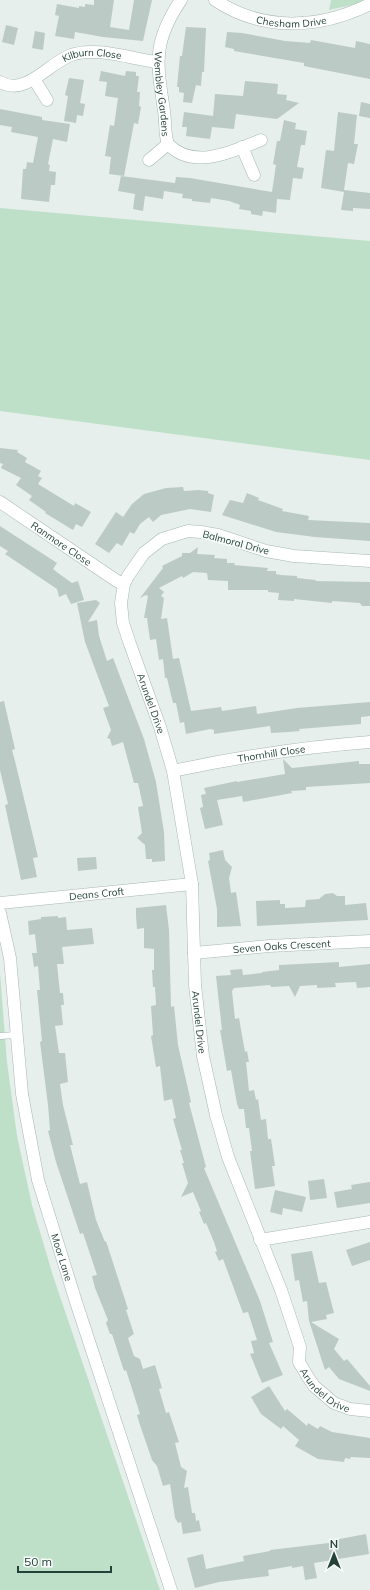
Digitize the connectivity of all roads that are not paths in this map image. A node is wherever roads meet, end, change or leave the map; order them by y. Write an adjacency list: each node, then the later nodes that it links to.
1 (181, 0): 4 (street, Wembley Gardens)
2 (215, 0): 3 (street, Chesham Drive)
3 (370, 4)
4 (158, 62): 5 (street, Kilburn Close); 9 (street, Wembley Gardens)
5 (34, 80): 6 (street, Kilburn Close); 7 (street)
6 (0, 82)
7 (47, 100)
8 (261, 140): 10 (street, Wembley Gardens)
9 (168, 144): 10 (street, Wembley Gardens); 11 (street, Wembley Gardens)
10 (242, 147): 12 (street)
11 (149, 160)
12 (254, 175)
13 (0, 502): 15 (street, Ranmore Close)
14 (370, 561): 15 (street, Balmoral Drive)
15 (124, 584): 17 (street, Arundel Drive)
16 (370, 742): 17 (street, Thornhill Close)
17 (173, 771): 18 (street, Arundel Drive)
18 (192, 884): 19 (street, Deans Croft); 22 (street, Arundel Drive)
19 (0, 903)
20 (0, 913): 23 (street, Moor Lane)
21 (370, 941): 22 (street, Seven Oaks Crescent)
22 (194, 953): 26 (street, Arundel Drive)
23 (16, 1035): 24 (lane); 28 (street, Moor Lane)
24 (0, 1036)
25 (370, 1222): 26 (street)
26 (260, 1240): 27 (street, Arundel Drive)
27 (370, 1411)
28 (171, 1590)

